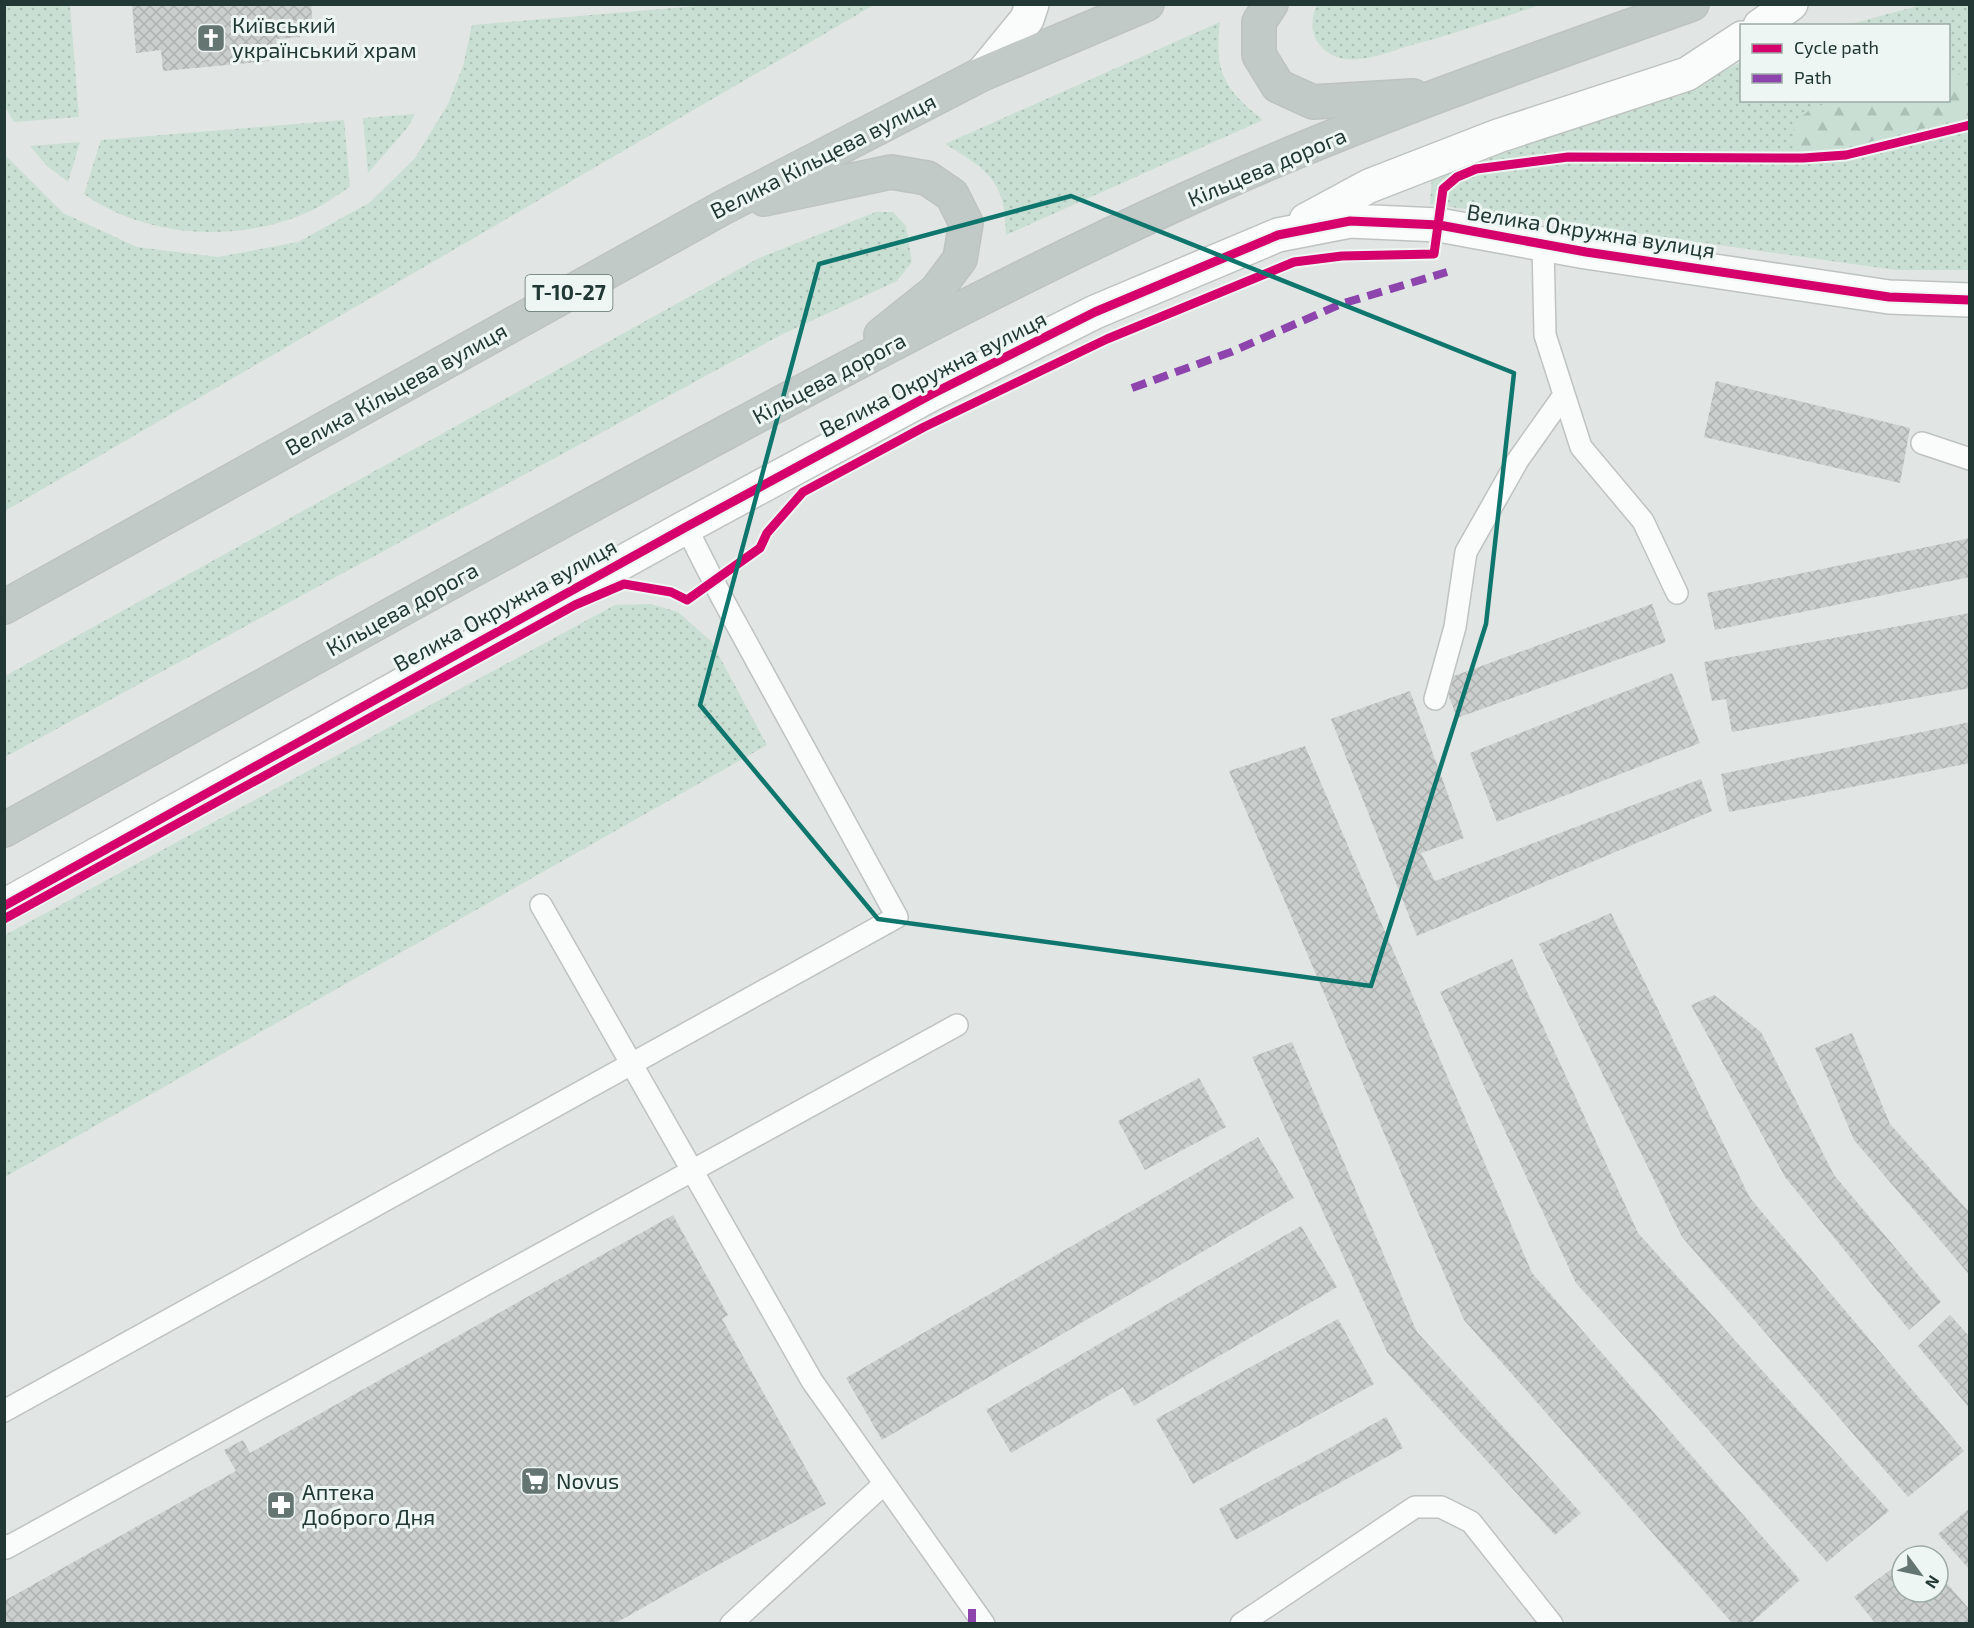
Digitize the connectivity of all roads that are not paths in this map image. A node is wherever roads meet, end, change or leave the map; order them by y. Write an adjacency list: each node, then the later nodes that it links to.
1 (1032, 4): 8 (street)
2 (1147, 4): 8 (highway, Велика Кільцева вулиця / Т-10-27)
3 (1271, 4): 9 (highway)
4 (1692, 4): 9 (highway, Кільцева дорога)
5 (1791, 4): 6 (street)
6 (1763, 24)
7 (1740, 39): 11 (street)
8 (982, 74): 10 (highway, Велика Кільцева вулиця / Т-10-27)
9 (1440, 94): 14 (highway, Кільцева дорога)
10 (724, 207): 14 (highway); 20 (highway, Велика Кільцева вулиця / Т-10-27)
11 (1278, 235): 12 (street, Велика Окружна вулиця); 18 (street, Велика Окружна вулиця)
12 (1543, 245): 13 (street, Велика Окружна вулиця); 15 (lane)
13 (1970, 300)
14 (828, 377): 22 (highway, Кільцева дорога)
15 (1564, 395): 19 (lane); 21 (lane)
16 (1922, 443): 17 (lane)
17 (1970, 459)
18 (686, 527): 24 (street, Велика Окружна вулиця); 26 (lane)
19 (1677, 593)
20 (4, 607)
21 (1435, 699)
22 (4, 831)
23 (541, 905): 26 (lane)
24 (4, 906)
25 (957, 1024): 27 (lane)
26 (630, 1065): 27 (lane); 28 (lane)
27 (690, 1171): 29 (lane); 30 (lane)
28 (4, 1411)
29 (884, 1484): 31 (lane); 32 (lane)
30 (4, 1545)
31 (731, 1623)
32 (984, 1623)
33 (1241, 1623): 34 (lane)
34 (1552, 1623)

